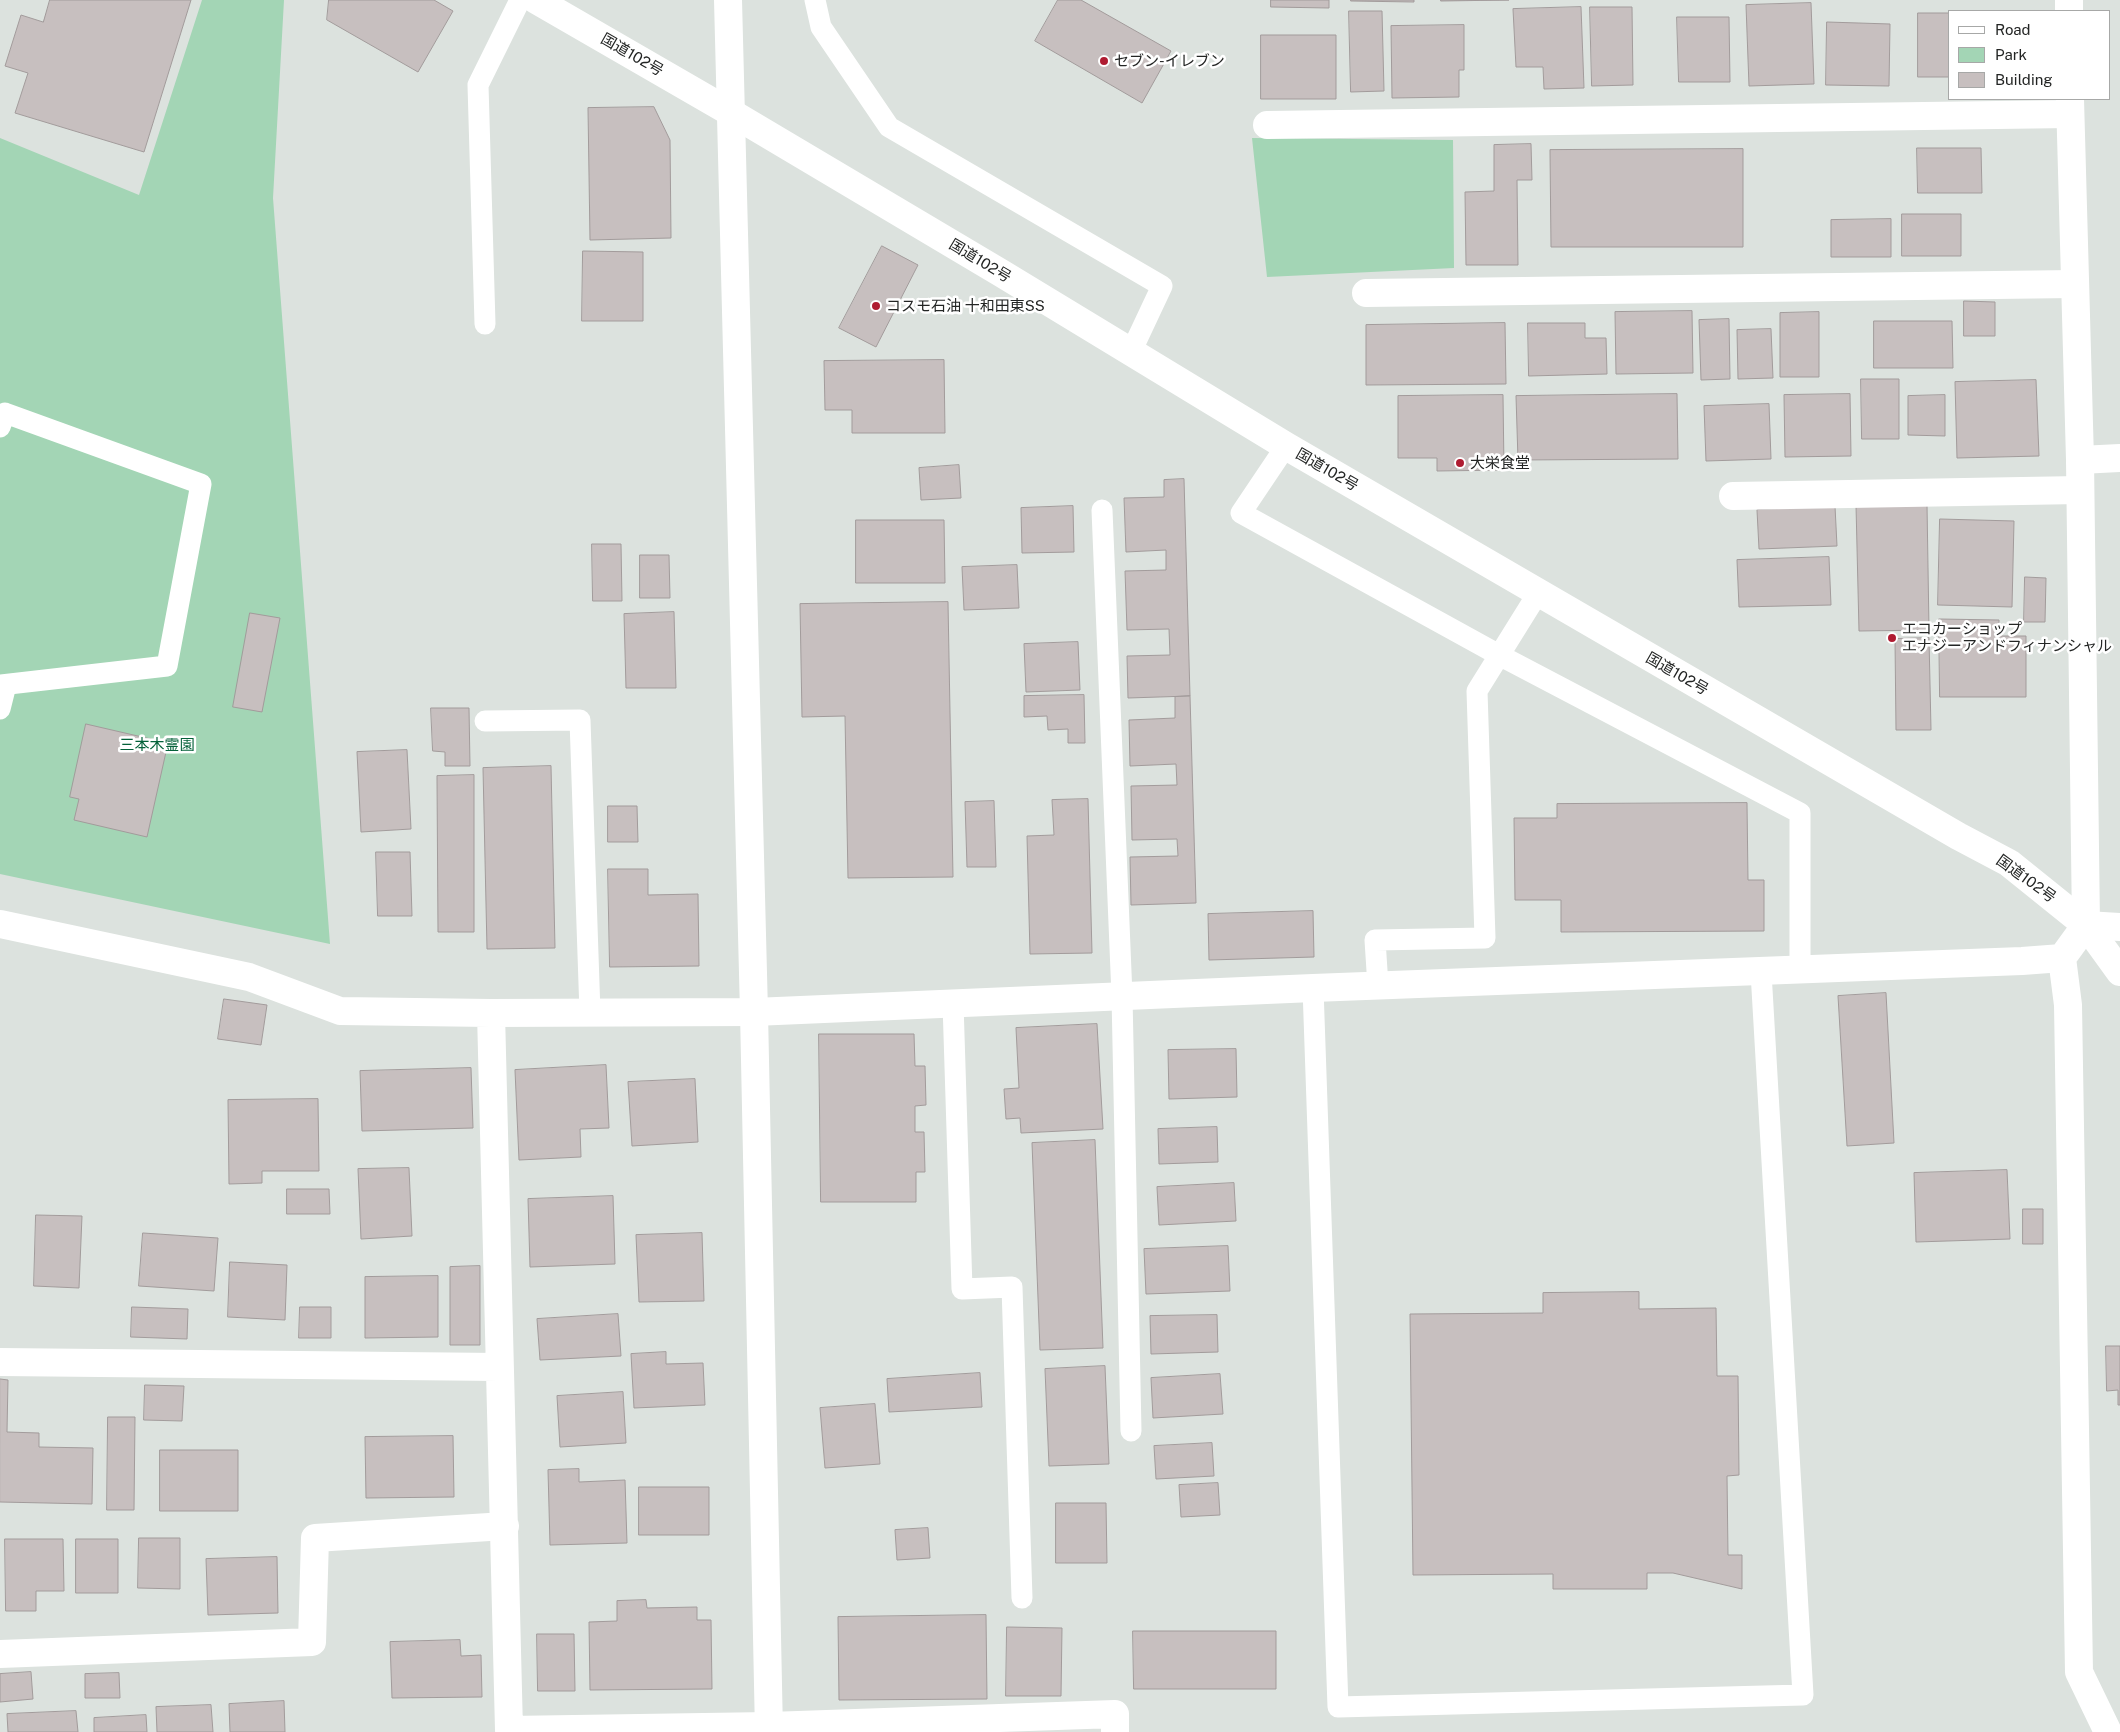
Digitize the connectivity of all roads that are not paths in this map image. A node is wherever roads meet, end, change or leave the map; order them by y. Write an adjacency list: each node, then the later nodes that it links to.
1 (520, 0): 10 (lane)
2 (536, 0): 6 (main road, 国道102号)
3 (728, 0): 6 (main road)
4 (815, 0): 11 (lane)
5 (2070, 106): 7 (main road); 8 (main road)
6 (730, 112): 11 (main road, 国道102号); 35 (main road)
7 (1267, 125)
8 (2074, 284): 9 (main road); 15 (main road)
9 (1366, 293)
10 (485, 324)
11 (1131, 352): 13 (main road, 国道102号)
12 (0, 427): 21 (lane)
13 (1286, 446): 19 (main road, 国道102号); 20 (lane)
14 (2120, 458): 15 (main road)
15 (2080, 460): 16 (main road)
16 (2080, 490): 17 (main road); 25 (main road)
17 (1732, 496)
18 (1102, 510): 33 (lane)
19 (1538, 593): 20 (lane); 25 (main road, 国道102号)
20 (1499, 655): 28 (lane); 31 (lane)
21 (3, 685): 22 (lane)
22 (0, 709)
23 (485, 721): 37 (lane)
24 (0, 924): 36 (main road)
25 (2086, 925): 26 (main road); 27 (main road); 30 (main road, 国道102号)
26 (2120, 927)
27 (2062, 958): 28 (main road); 45 (main road)
28 (1800, 970): 29 (main road)
29 (1761, 972): 31 (main road); 32 (lane)
30 (2120, 972)
31 (1378, 986): 32 (main road)
32 (1313, 988): 33 (main road)
33 (1122, 996): 34 (main road); 40 (lane)
34 (953, 1003): 35 (main road); 42 (lane)
35 (754, 1012): 37 (main road); 44 (main road)
36 (491, 1013): 37 (main road); 39 (main road)
37 (590, 1013)
38 (0, 1362): 39 (main road)
39 (500, 1367): 41 (main road)
40 (1131, 1431)
41 (505, 1526): 43 (main road); 44 (main road)
42 (1022, 1598)
43 (0, 1654)
44 (769, 1729): 46 (main road)
45 (2112, 1731)
46 (1115, 1732)

